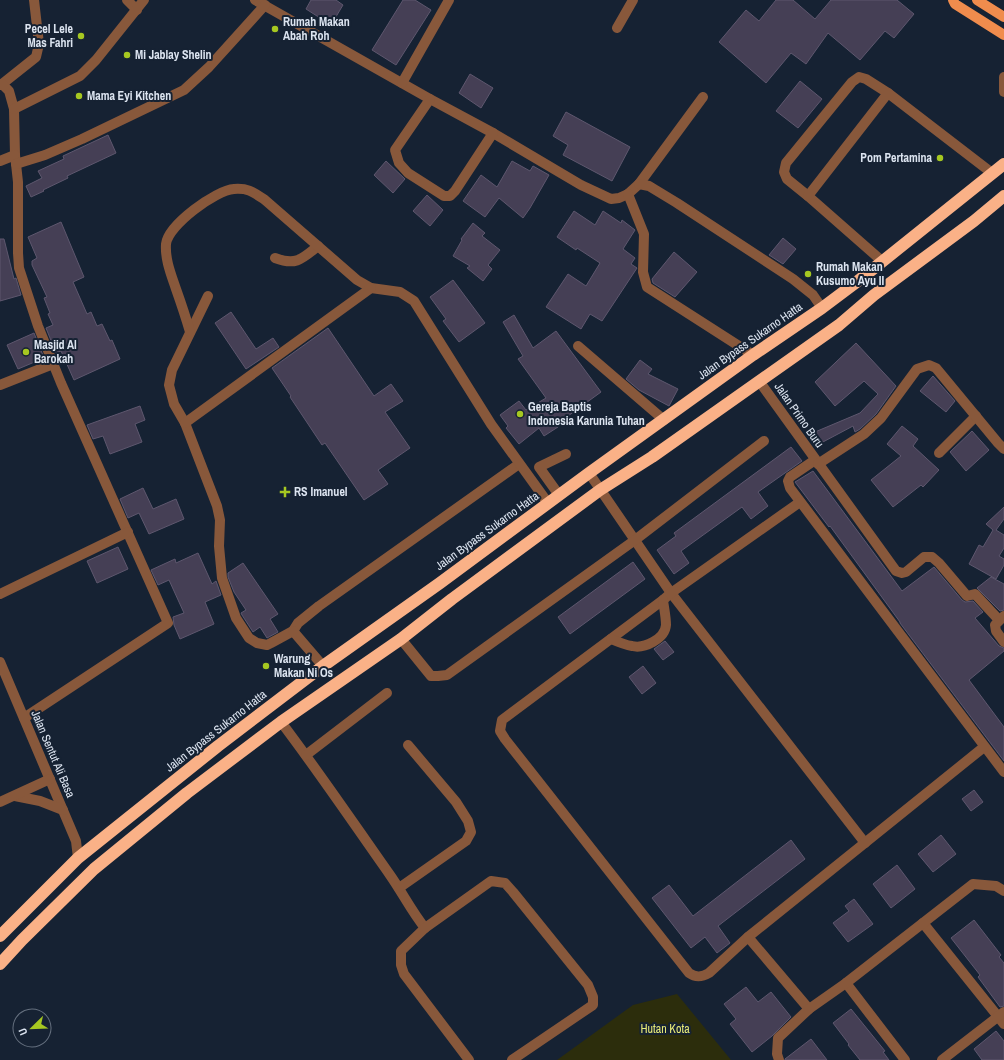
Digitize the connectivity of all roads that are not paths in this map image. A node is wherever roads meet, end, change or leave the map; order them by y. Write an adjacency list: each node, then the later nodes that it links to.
1 (34, 0): 15 (street)
2 (127, 0): 9 (street)
3 (144, 0): 9 (street)
4 (449, 0): 14 (street)
5 (633, 0): 11 (street)
6 (953, 0): 12 (main road)
7 (977, 0): 10 (main road)
8 (260, 2): 14 (street); 22 (street)
9 (137, 10): 20 (street)
10 (1004, 17)
11 (617, 28)
12 (1004, 35)
13 (1004, 77): 16 (street)
14 (402, 83): 19 (street)
15 (1, 85): 20 (street)
16 (1004, 92)
17 (888, 93): 24 (street); 27 (street); 27 (street)
18 (703, 97): 25 (street)
19 (430, 99): 21 (street); 21 (street)
20 (14, 109): 22 (street)
21 (494, 133): 26 (street)
22 (15, 159): 23 (street); 38 (street)
23 (0, 161)
24 (999, 167): 31 (highway, Jalan Bypass Sukarno Hatta)
25 (639, 184): 26 (street); 34 (street)
26 (628, 194): 37 (street)
27 (808, 196): 31 (street)
28 (1004, 196): 39 (highway)
29 (318, 246): 30 (street); 32 (street); 35 (street)
30 (276, 258)
31 (882, 261): 34 (highway, Jalan Bypass Sukarno Hatta)
32 (371, 288): 43 (street); 49 (street)
33 (208, 296): 35 (street)
34 (822, 308): 37 (highway, Jalan Bypass Sukarno Hatta)
35 (190, 332): 43 (street)
36 (578, 346): 42 (street)
37 (753, 355): 42 (highway, Jalan Bypass Sukarno Hatta)
38 (53, 364): 40 (street); 55 (street)
39 (759, 381): 48 (street, Jalan Primo Buru); 51 (highway)
40 (1, 382)
41 (976, 416): 45 (street); 46 (street); 48 (street)
42 (664, 420): 50 (highway, Jalan Bypass Sukarno Hatta)
43 (185, 423): 65 (street)
44 (764, 441): 56 (street)
45 (1004, 449)
46 (939, 453)
47 (566, 454): 52 (street)
48 (816, 462): 53 (street); 64 (street, Jalan Primo Buru)
49 (519, 464): 54 (street); 65 (street)
50 (589, 473): 51 (street); 52 (highway, Jalan Bypass Sukarno Hatta)
51 (600, 490): 56 (street); 58 (highway)
52 (559, 495): 54 (highway, Jalan Bypass Sukarno Hatta)
53 (800, 502): 60 (street); 75 (street)
54 (548, 503): 57 (highway, Jalan Bypass Sukarno Hatta)
55 (128, 532): 61 (street); 72 (street)
56 (635, 540): 60 (street); 66 (street)
57 (481, 553): 58 (highway); 59 (highway, Jalan Bypass Sukarno Hatta)
58 (494, 569): 62 (highway)
59 (440, 583): 62 (highway); 70 (highway, Jalan Bypass Sukarno Hatta)
60 (671, 593): 63 (street); 82 (street)
61 (0, 594)
62 (452, 599): 66 (highway)
63 (663, 600): 67 (street); 67 (street)
64 (1002, 618): 68 (street)
65 (293, 631): 70 (street)
66 (401, 639): 73 (highway)
67 (611, 639): 89 (street)
68 (1004, 642)
69 (0, 662): 72 (street, Jalan Sentut Ali Basa)
70 (323, 666): 83 (highway, Jalan Bypass Sukarno Hatta)
71 (388, 693): 76 (street)
72 (24, 718): 78 (street, Jalan Sentut Ali Basa)
73 (281, 722): 76 (street); 90 (highway)
74 (408, 745): 84 (street)
75 (984, 747): 77 (street); 82 (street)
76 (306, 754): 84 (street)
77 (1004, 772)
78 (50, 779): 79 (street); 81 (street, Jalan Sentut Ali Basa)
79 (14, 796): 80 (street); 81 (street)
80 (0, 802)
81 (63, 810): 83 (street, Jalan Sentut Ali Basa)
82 (865, 843): 89 (street)
83 (78, 858): 88 (highway, Jalan Bypass Sukarno Hatta)
84 (399, 888): 87 (street)
85 (1004, 892): 86 (street)
86 (923, 923): 91 (street); 93 (street)
87 (425, 928): 94 (street); 95 (street)
88 (0, 936)
89 (748, 937): 92 (street)
90 (0, 964)
91 (846, 983): 92 (street); 97 (street)
92 (809, 1009): 96 (street)
93 (1002, 1017): 98 (street)
94 (469, 1060)
95 (512, 1060)
96 (780, 1060)
97 (905, 1060)
98 (942, 1060)

